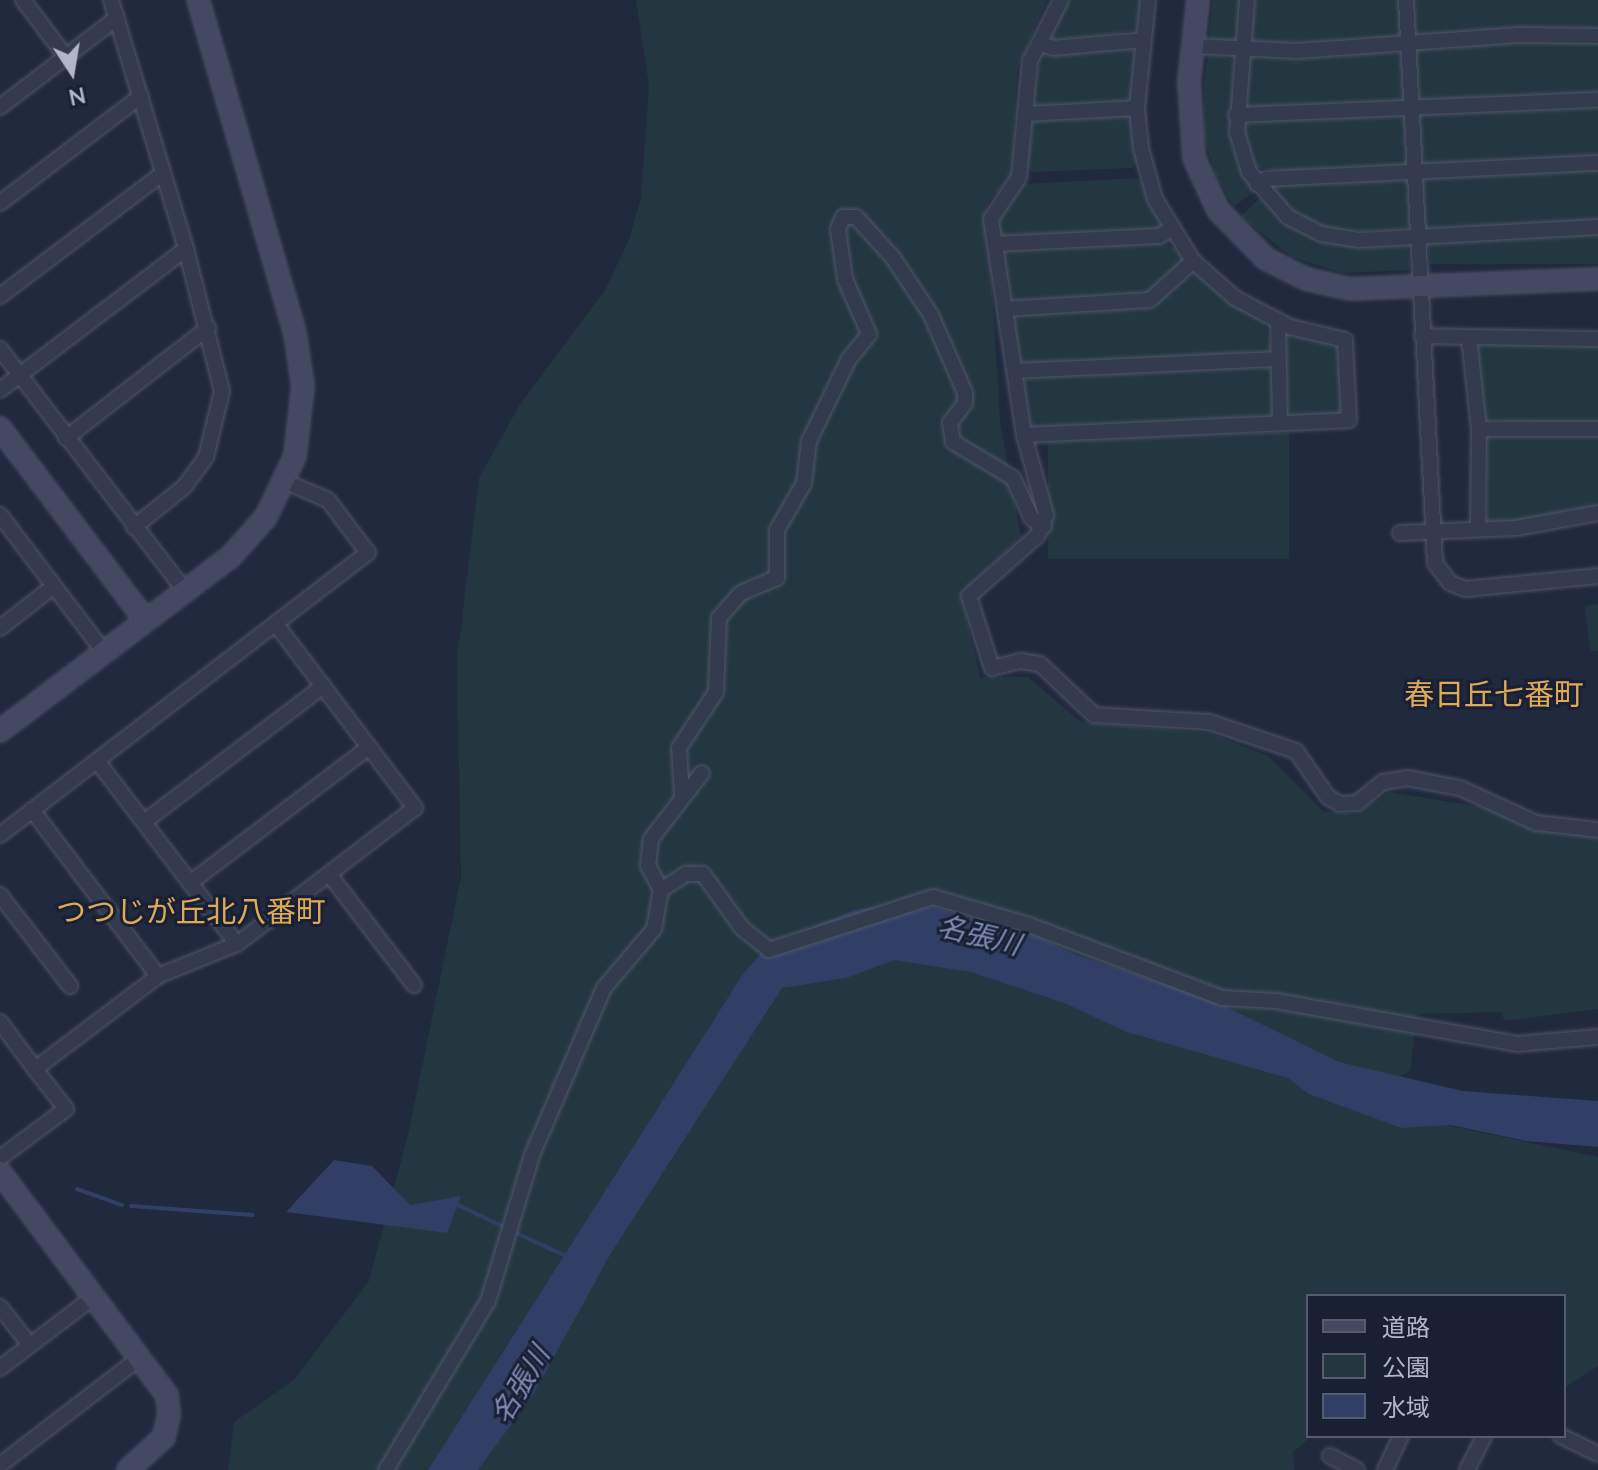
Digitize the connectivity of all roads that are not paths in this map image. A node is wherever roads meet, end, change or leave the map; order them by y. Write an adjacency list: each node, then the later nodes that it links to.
1 (23, 0): 16 (street)
2 (111, 0): 9 (street)
3 (198, 0): 55 (street)
4 (1061, 0): 13 (street)
5 (1148, 0): 11 (street)
6 (1198, 0): 14 (street)
7 (1247, 0): 15 (street)
8 (1406, 0): 12 (street)
9 (117, 18): 16 (street); 17 (street)
10 (1598, 36): 12 (street)
11 (1144, 40): 13 (street); 21 (street)
12 (1408, 42): 15 (street); 20 (street)
13 (1040, 43): 22 (street)
14 (1194, 46): 15 (street); 36 (street)
15 (1242, 50): 23 (street)
16 (66, 57): 19 (street)
17 (141, 96): 26 (street); 28 (street)
18 (1598, 100): 20 (street)
19 (2, 101)
20 (1412, 107): 23 (street); 25 (street)
21 (1137, 108): 22 (street); 30 (street)
22 (1026, 114): 32 (street)
23 (1236, 115): 27 (street)
24 (1598, 163): 25 (street)
25 (1414, 171): 27 (street); 31 (street)
26 (163, 173): 33 (street); 37 (street)
27 (1257, 184): 31 (street)
28 (0, 203)
29 (1598, 227): 31 (street)
30 (1171, 229): 32 (street); 34 (street)
31 (1418, 235): 36 (street)
32 (995, 244): 38 (street)
33 (186, 249): 40 (street); 47 (street)
34 (1193, 261): 38 (street); 39 (street)
35 (1598, 279): 36 (street)
36 (1419, 286): 41 (street)
37 (0, 296)
38 (1005, 309): 46 (street)
39 (1278, 322): 45 (street); 49 (street)
40 (208, 328): 54 (street); 59 (street)
41 (1422, 336): 42 (street); 61 (street)
42 (1469, 337): 43 (street); 51 (street)
43 (1598, 339)
44 (0, 349): 47 (street)
45 (1277, 359): 46 (street); 49 (street)
46 (1015, 371): 53 (street)
47 (20, 375): 48 (street); 54 (street)
48 (0, 390)
49 (1280, 423): 53 (street)
50 (0, 428): 66 (street)
51 (1479, 429): 52 (street); 60 (street)
52 (1598, 429)
53 (1024, 435): 58 (street)
54 (66, 438): 59 (street)
55 (286, 482): 65 (street); 67 (street)
56 (1598, 513): 60 (street)
57 (0, 515): 64 (street)
58 (1044, 526): 75 (street); 78 (street)
59 (134, 527): 65 (street)
60 (1478, 529): 61 (street)
61 (1432, 532): 62 (street); 63 (street)
62 (1400, 533)
63 (1598, 576)
64 (54, 586): 68 (street); 69 (street)
65 (185, 591): 66 (street)
66 (145, 620): 69 (street)
67 (276, 624): 70 (street); 73 (street)
68 (0, 628)
69 (104, 652): 71 (street)
70 (323, 686): 72 (street); 77 (street)
71 (0, 731)
72 (369, 747): 80 (street); 81 (street)
73 (97, 761): 76 (street); 77 (street)
74 (702, 773): 75 (street)
75 (682, 794): 82 (street)
76 (32, 810): 79 (street); 85 (street)
77 (144, 822): 81 (street)
78 (1598, 830)
79 (0, 835)
80 (329, 874): 84 (street); 86 (street)
81 (190, 883): 84 (street)
82 (661, 890): 89 (street); 105 (street)
83 (0, 895): 87 (street)
84 (237, 944): 85 (street)
85 (158, 976): 90 (street)
86 (414, 985)
87 (70, 986)
88 (0, 1022): 90 (street)
89 (1598, 1037)
90 (35, 1069): 91 (street)
91 (0, 1158)
92 (0, 1172): 93 (street)
93 (95, 1296): 95 (street); 96 (street)
94 (0, 1307): 95 (street)
95 (30, 1345): 97 (street)
96 (141, 1357): 103 (street); 104 (street)
97 (0, 1368)
98 (1400, 1438): 107 (street)
99 (1483, 1438): 108 (street)
100 (1565, 1438): 101 (street)
101 (1598, 1454)
102 (1330, 1456): 106 (street)
103 (0, 1465)
104 (128, 1470)
105 (386, 1470)
106 (1357, 1470)
107 (1385, 1470)
108 (1467, 1470)

